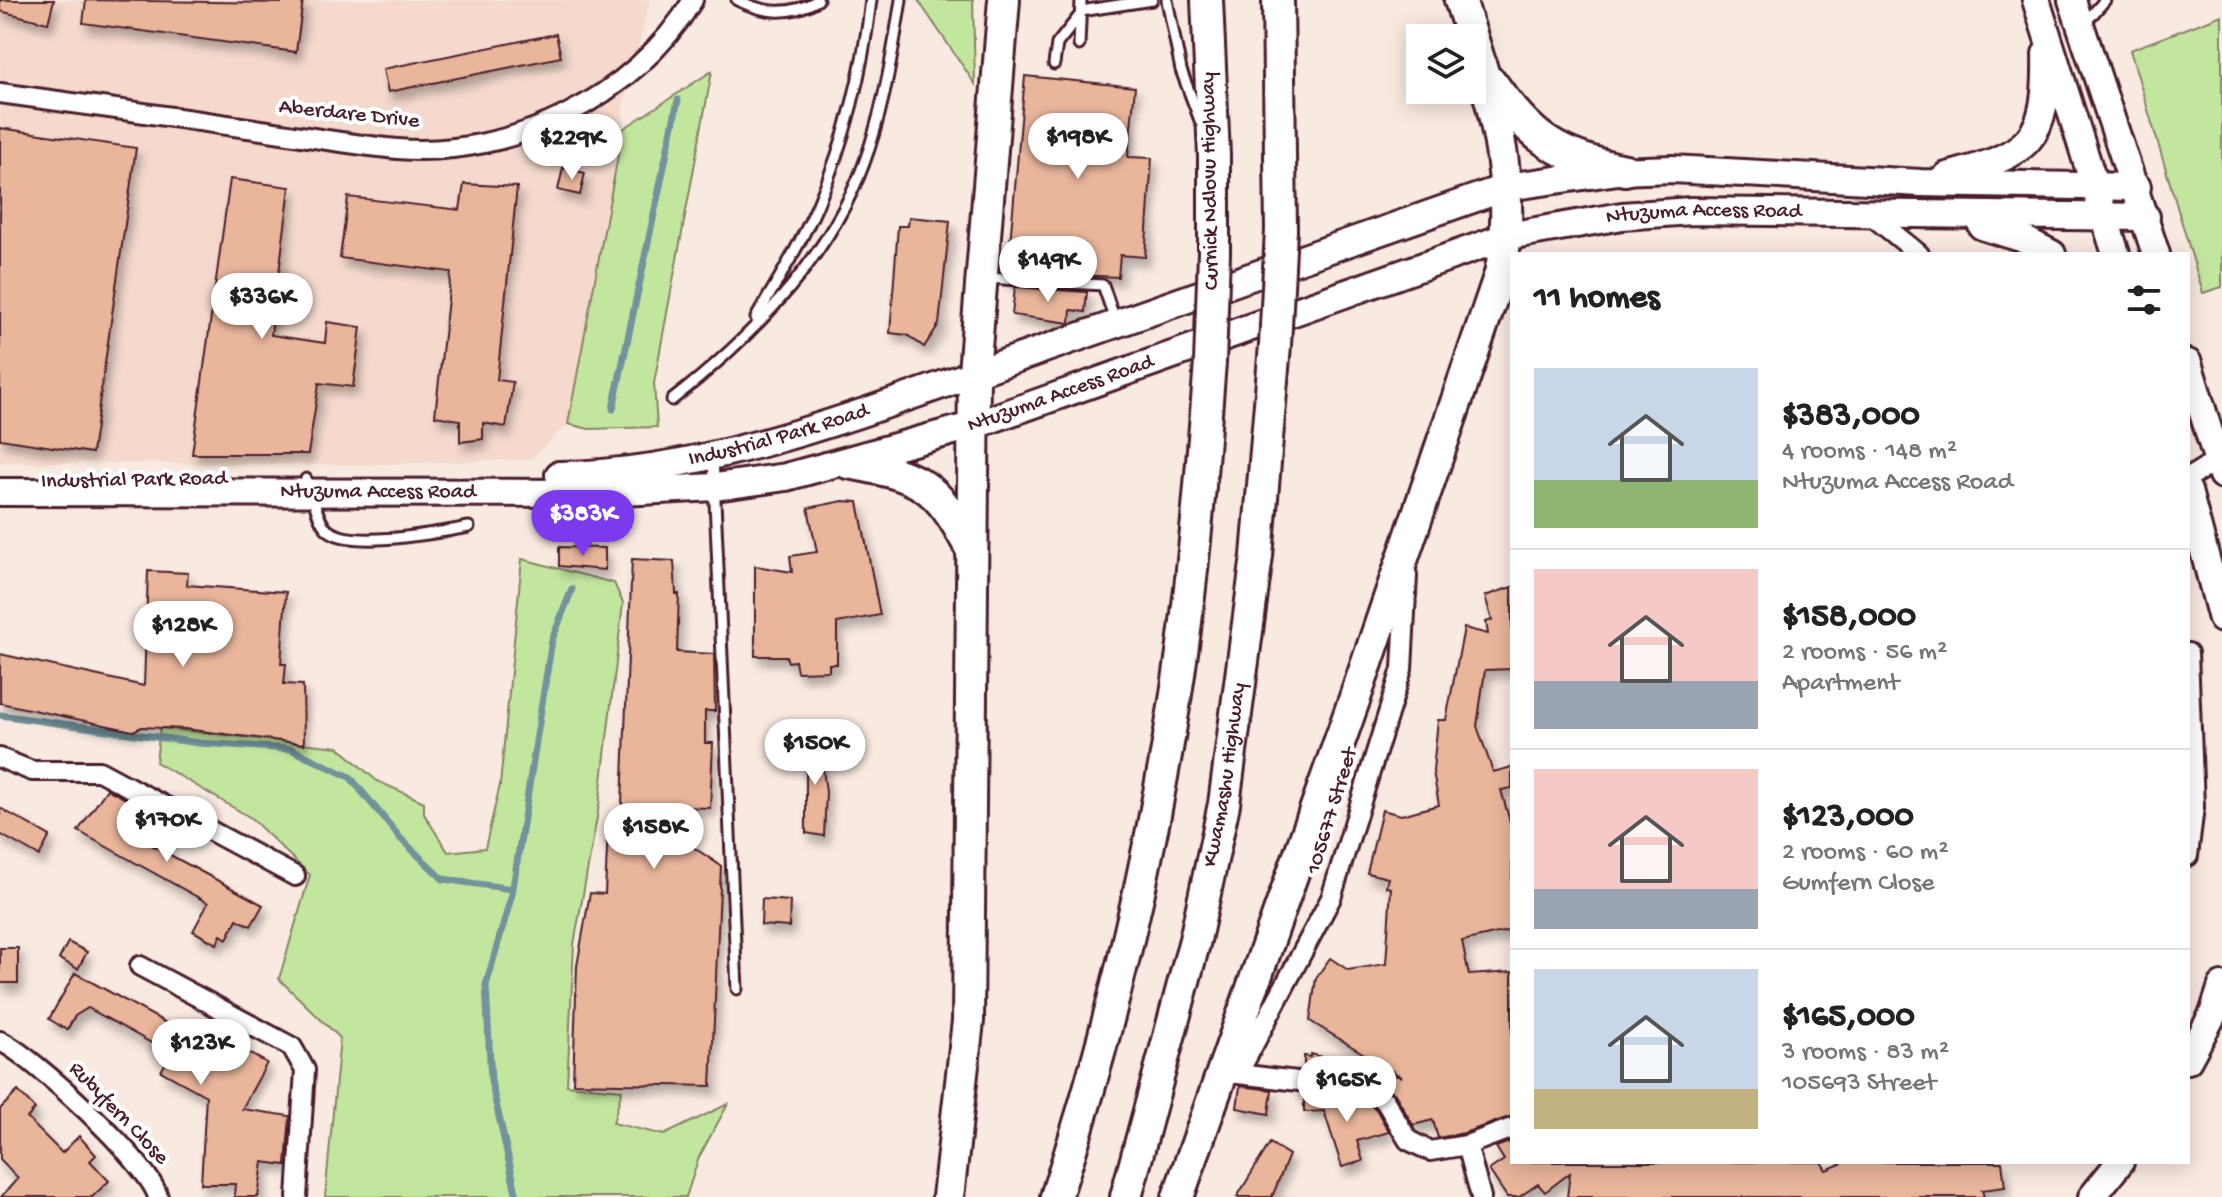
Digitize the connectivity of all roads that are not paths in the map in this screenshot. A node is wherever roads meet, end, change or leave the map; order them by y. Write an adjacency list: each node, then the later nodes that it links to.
1 (693, 0): 23 (street, Aberdare Drive)
2 (737, 0): 3 (lane)
3 (818, 0)
4 (871, 0): 41 (lane)
5 (901, 0): 41 (lane)
6 (1004, 0): 39 (main road)
7 (1152, 0): 15 (lane)
8 (1167, 0): 24 (lane)
9 (1207, 0): 24 (main road, Curnick Ndlovu Highway)
10 (1278, 0): 77 (main road, Kwamashu Highway, bridge)
11 (1460, 0): 16 (main road)
12 (2036, 0): 18 (street)
13 (2072, 0): 17 (street)
14 (2105, 0): 17 (lane)
15 (1081, 9): 19 (lane); 20 (lane)
16 (1468, 24)
17 (2081, 27): 29 (street)
18 (2046, 28): 26 (street); 27 (street)
19 (1079, 45)
20 (1054, 64)
21 (1486, 74): 25 (main road)
22 (1486, 87): 28 (main road)
23 (0, 93)
24 (1214, 156): 76 (main road, Curnick Ndlovu Highway, bridge)
25 (1625, 170): 26 (street, Ntuzuma Access Road); 28 (street, Ntuzuma Access Road)
26 (1921, 183): 27 (street, Ntuzuma Access Road)
27 (2094, 185): 29 (street, Ntuzuma Access Road); 33 (street)
28 (1507, 187): 34 (main road); 40 (street, Ntuzuma Access Road)
29 (2137, 187): 32 (street)
30 (1871, 215): 31 (street, Ntuzuma Access Road); 34 (street, Ntuzuma Access Road); 35 (street)
31 (1940, 216): 33 (street, Ntuzuma Access Road); 36 (street)
32 (2146, 217): 33 (street, Ntuzuma Access Road); 38 (street)
33 (2105, 219): 37 (street)
34 (1508, 236): 45 (street, Ntuzuma Access Road); 56 (main road)
35 (1917, 252)
36 (2048, 252)
37 (2115, 252)
38 (2155, 252)
39 (984, 278): 40 (lane); 43 (main road)
40 (1116, 323): 43 (street, Ntuzuma Access Road)
41 (750, 328): 44 (lane)
42 (2190, 369): 48 (street)
43 (974, 373): 45 (main road); 46 (street, Industrial Park Road)
44 (672, 400)
45 (975, 425): 47 (street, Ntuzuma Access Road); 57 (main road)
46 (713, 455): 51 (street, Industrial Park Road); 52 (lane)
47 (848, 463): 52 (street, Ntuzuma Access Road); 57 (main road)
48 (2221, 464): 49 (street)
49 (2190, 477)
50 (0, 482): 51 (street, Industrial Park Road)
51 (309, 485): 52 (street, Ntuzuma Access Road); 53 (street, Ntuzuma Access Road); 55 (lane)
52 (715, 487): 65 (lane)
53 (0, 492)
54 (2190, 499): 58 (street)
55 (469, 527)
56 (1408, 542): 69 (main road); 69 (street, 105677 Street)
57 (972, 551): 75 (main road)
58 (2222, 619)
59 (2190, 704): 61 (street)
60 (0, 758): 62 (street)
61 (2190, 840)
62 (295, 876)
63 (140, 966): 74 (street)
64 (2222, 986): 66 (street)
65 (737, 989)
66 (2218, 1016): 68 (street)
67 (0, 1041): 73 (street, Rubyfern Close)
68 (2190, 1057)
69 (1230, 1073): 71 (street); 78 (main road)
70 (1510, 1129): 71 (street)
71 (1467, 1145): 79 (street)
72 (2118, 1164): 80 (street)
73 (158, 1197)
74 (297, 1197)
75 (948, 1197)
76 (1056, 1197)
77 (1126, 1197)
78 (1178, 1197)
79 (1481, 1197)
80 (2092, 1197)

